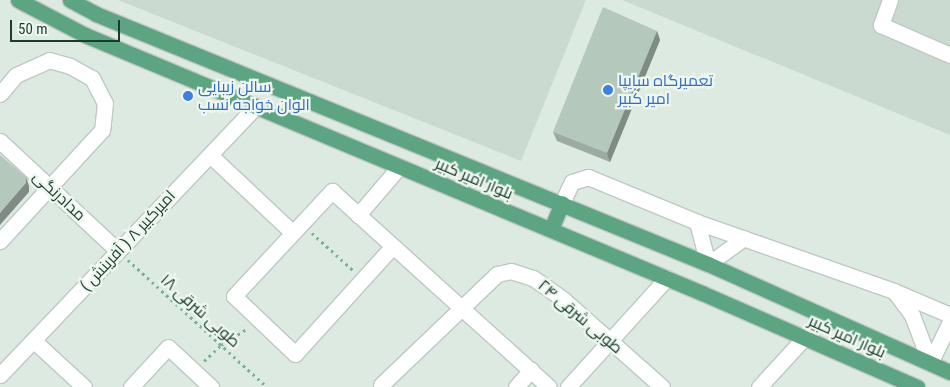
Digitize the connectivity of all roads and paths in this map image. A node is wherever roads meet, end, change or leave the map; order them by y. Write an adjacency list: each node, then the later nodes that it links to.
1 (18, 0): 6 (main road, بلوار امیر کبیر)
2 (70, 0): 11 (main road, بلوار امیر کبیر)
3 (890, 0): 4 (street)
4 (950, 55)
5 (0, 94): 10 (street)
6 (255, 107): 8 (street, امیرکبیر ۸ ( آفرینش )); 9 (main road, بلوار امیر کبیر)
7 (0, 141): 10 (street, مدادرنگی)
8 (210, 155): 14 (street); 19 (street, امیرکبیر ۸ ( آفرینش ))
9 (400, 167): 12 (street); 15 (main road, بلوار امیر کبیر)
10 (50, 186): 17 (street); 19 (street, مدادرنگی)
11 (562, 203): 13 (street); 15 (main road); 20 (main road, بلوار امیر کبیر)
12 (358, 215): 14 (street); 18 (street)
13 (697, 222): 16 (street); 20 (street)
14 (297, 227): 22 (path); 26 (street)
15 (550, 230): 21 (main road, بلوار امیر کبیر)
16 (744, 238): 20 (street); 23 (street)
17 (0, 241)
18 (392, 247): 22 (street); 24 (street)
19 (118, 251): 29 (street, امیرکبیر ۸ ( آفرینش )); 31 (path, طوبی شرقی ۱۸)
20 (708, 264): 32 (main road, بلوار امیر کبیر)
21 (666, 278): 28 (main road, بلوار امیر کبیر); 30 (street)
22 (363, 279): 26 (street)
23 (894, 291): 25 (street); 32 (street)
24 (460, 306): 30 (street, طوبی شرقی ۲۴); 34 (street); 37 (street, طوبی شرقی ۲۴)
25 (950, 315)
26 (260, 321): 31 (path)
27 (950, 322): 32 (street)
28 (804, 337): 46 (street); 47 (main road, بلوار امیر کبیر)
29 (34, 341): 36 (street, امیرکبیر ۸ ( آفرینش )); 38 (street)
30 (610, 341): 44 (street); 45 (street, طوبی شرقی ۲۴)
31 (221, 345): 33 (path); 41 (path, طوبی شرقی ۱۸)
32 (930, 363): 35 (main road, بلوار امیر کبیر)
33 (193, 370): 39 (street); 40 (street)
34 (531, 370): 42 (street); 43 (street)
35 (950, 372)
36 (0, 375)
37 (381, 385)
38 (84, 387)
39 (131, 387)
40 (211, 387)
41 (267, 387)
42 (516, 387)
43 (549, 387)
44 (568, 387)
45 (662, 387)
46 (759, 387)
47 (917, 387)

